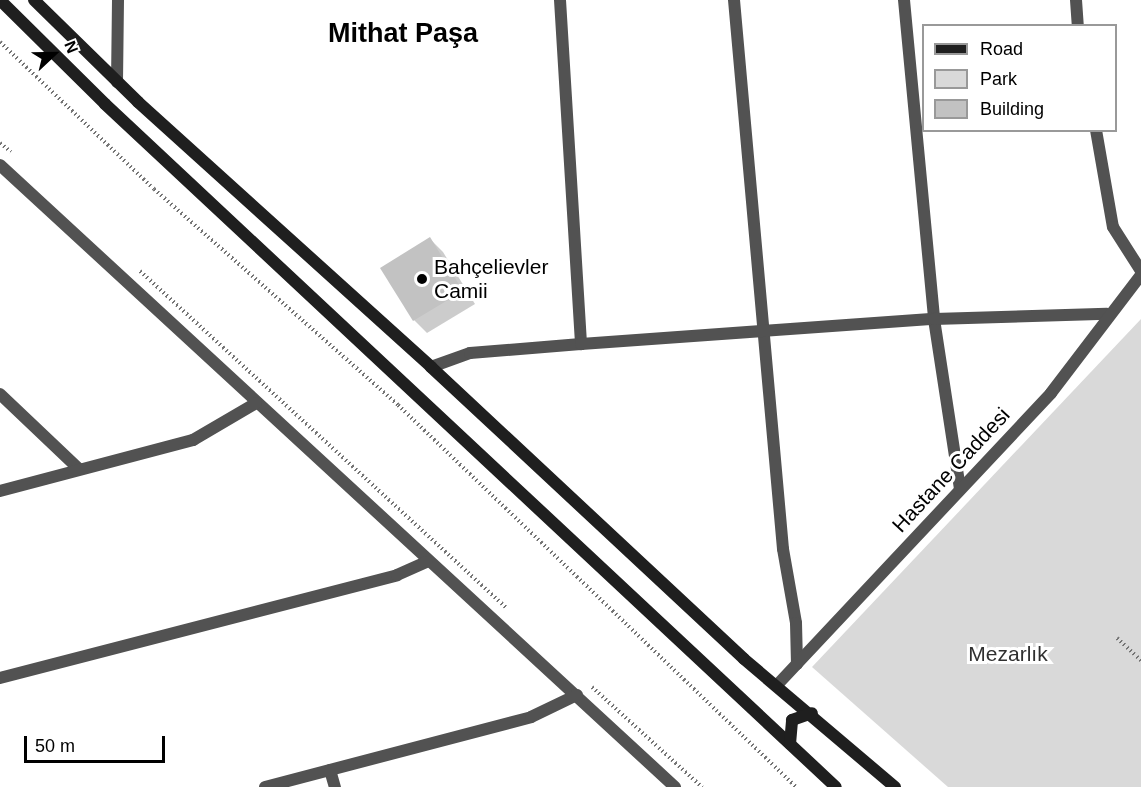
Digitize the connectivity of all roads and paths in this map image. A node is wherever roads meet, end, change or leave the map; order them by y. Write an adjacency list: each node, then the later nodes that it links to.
1 (0, 0): 37 (main road)
2 (34, 0): 10 (main road)
3 (118, 0): 10 (street)
4 (560, 0): 20 (street)
5 (734, 0): 19 (street)
6 (904, 0): 18 (street)
7 (1076, 0): 8 (street)
8 (1078, 24)
9 (0, 42): 43 (path)
10 (117, 82): 21 (main road)
11 (1096, 132): 16 (street)
12 (0, 143): 13 (path)
13 (17, 158)
14 (0, 165): 23 (street)
15 (135, 266): 28 (path)
16 (1141, 273): 17 (street, Hastane Caddesi)
17 (1107, 314): 18 (street); 25 (street, Hastane Caddesi)
18 (934, 319): 19 (street); 25 (street)
19 (764, 332): 20 (street); 31 (street)
20 (581, 344): 21 (street)
21 (431, 367): 34 (main road)
22 (0, 394): 24 (street)
23 (256, 403): 24 (street); 27 (street)
24 (79, 469): 26 (street)
25 (960, 489): 31 (street, Hastane Caddesi)
26 (0, 491)
27 (426, 562): 32 (street); 35 (street)
28 (512, 613)
29 (1117, 638): 30 (path)
30 (1141, 660)
31 (797, 664): 34 (street, Hastane Caddesi)
32 (0, 678)
33 (583, 679): 42 (path)
34 (778, 684): 36 (main road)
35 (577, 695): 38 (street); 41 (street)
36 (812, 713): 37 (main road); 45 (main road)
37 (790, 744): 44 (main road)
38 (330, 770): 39 (street); 40 (street)
39 (266, 787)
40 (335, 787)
41 (675, 787)
42 (702, 787)
43 (796, 787)
44 (836, 787)
45 (895, 787)

